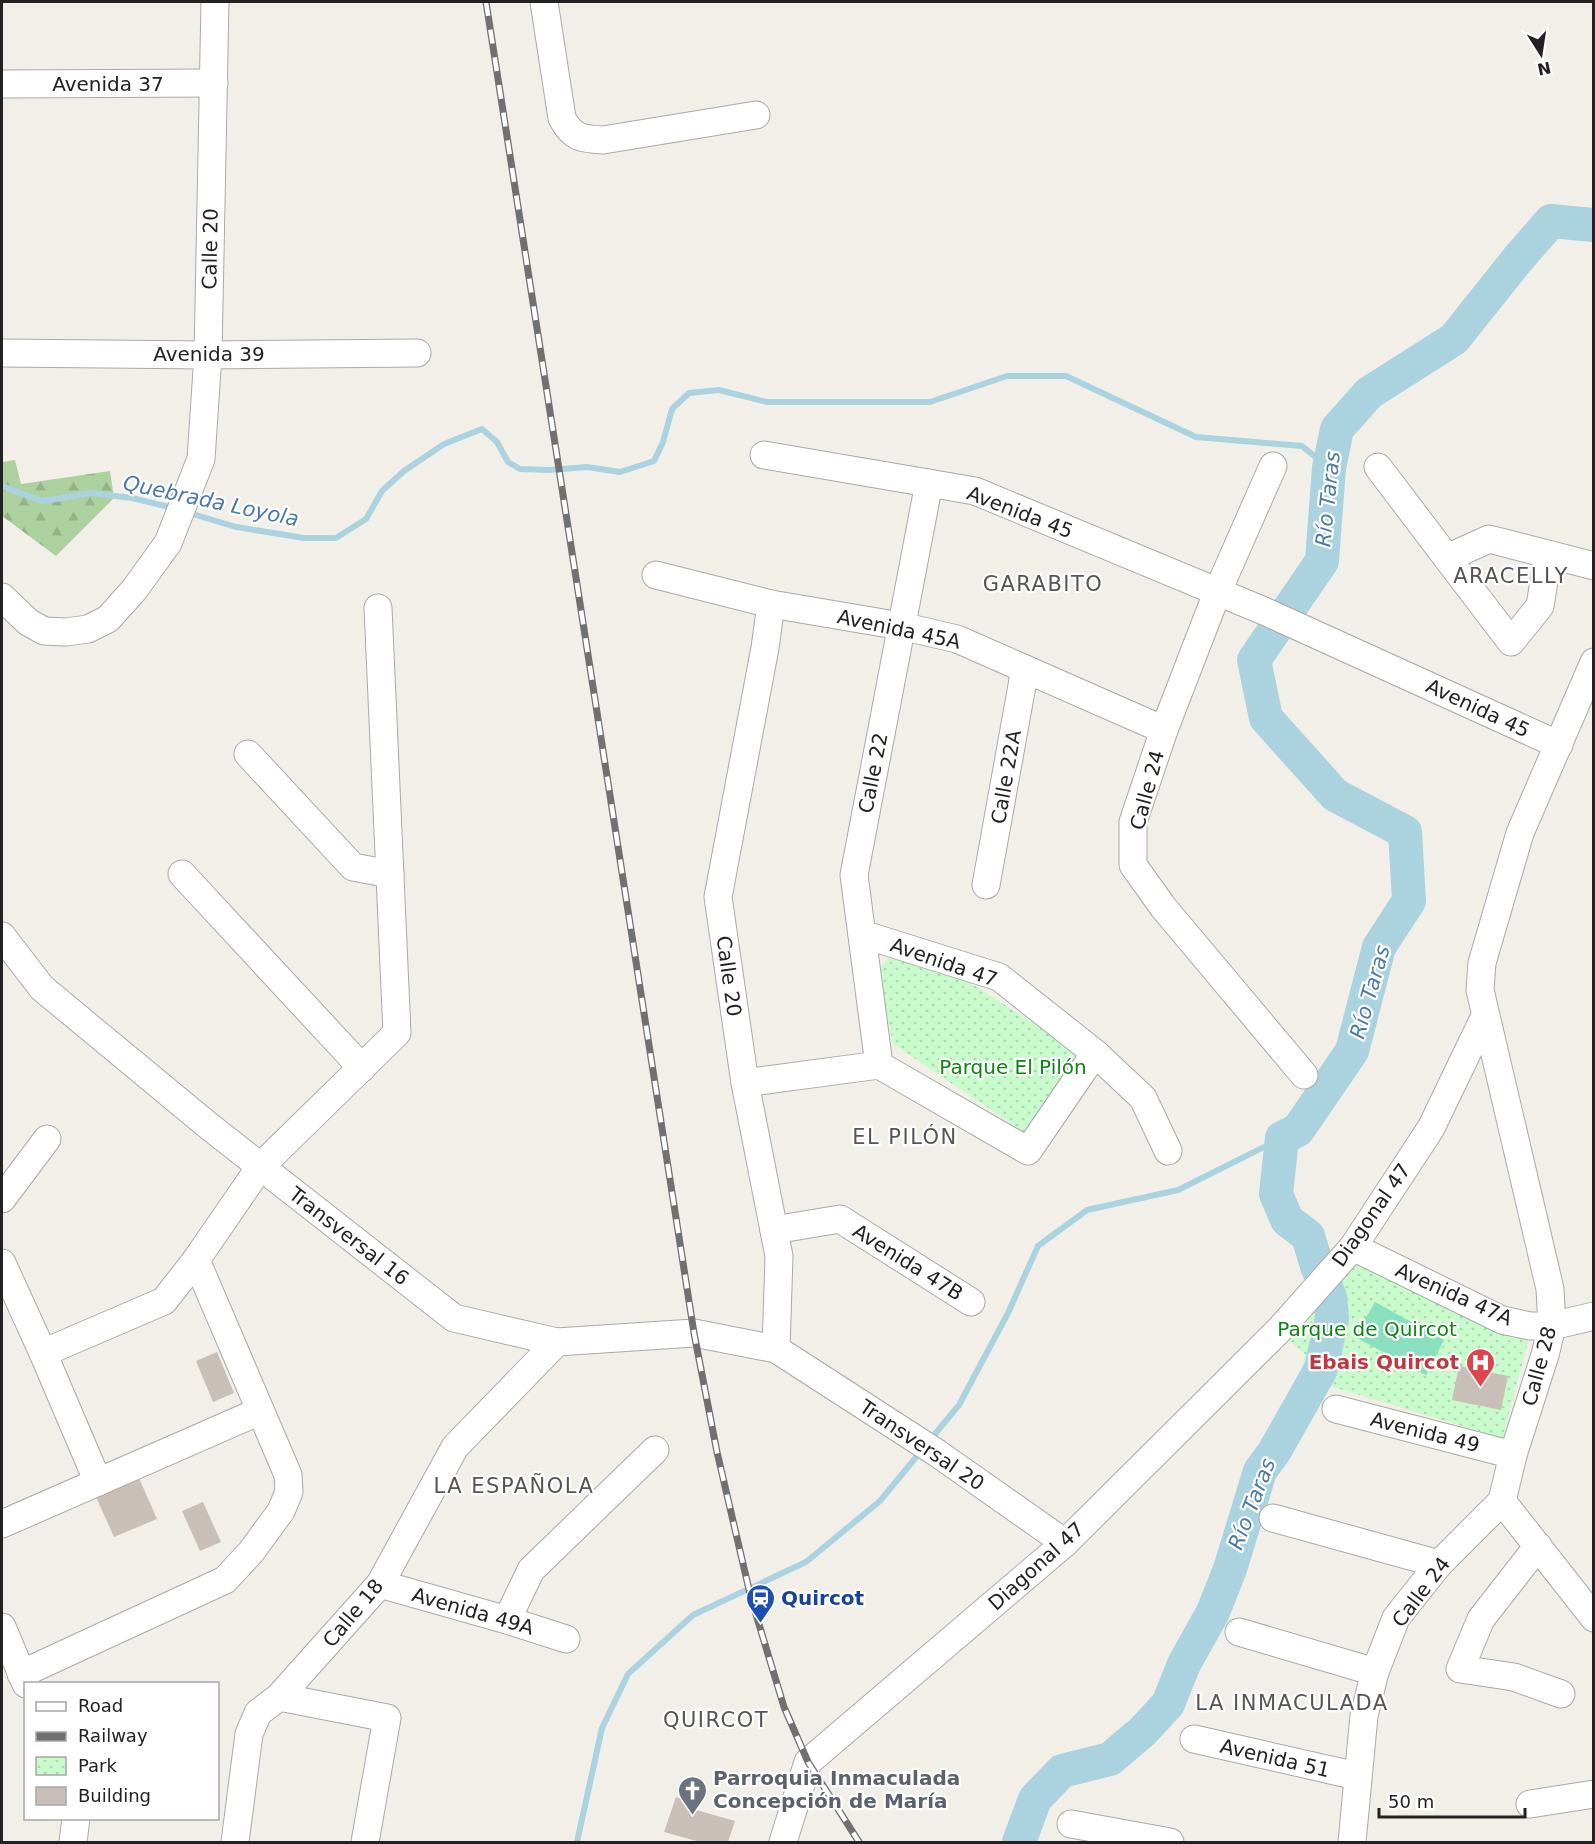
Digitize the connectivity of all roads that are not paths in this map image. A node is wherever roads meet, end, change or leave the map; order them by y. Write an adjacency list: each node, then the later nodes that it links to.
1 (215, 2): 4 (street, Calle 20)
2 (544, 2): 5 (street)
3 (2, 84): 4 (street, Avenida 37)
4 (214, 84): 8 (street, Calle 20)
5 (756, 115)
6 (2, 353): 8 (street, Avenida 39)
7 (417, 353): 8 (street, Avenida 39)
8 (208, 355): 18 (street, Calle 20)
9 (764, 455): 12 (street, Avenida 45)
10 (1274, 466): 17 (street, Calle 24)
11 (1378, 467): 14 (street)
12 (930, 483): 17 (street, Avenida 45); 21 (street, Calle 22)
13 (1548, 556): 14 (street); 14 (street); 15 (street)
14 (1447, 558)
15 (1593, 566)
16 (656, 575): 19 (street, Avenida 45A)
17 (1217, 593): 24 (street, Calle 24); 25 (street, Avenida 45)
18 (2, 597)
19 (771, 604): 21 (street, Avenida 45A); 37 (street, Calle 20)
20 (378, 608): 28 (street)
21 (901, 626): 23 (street, Avenida 45A); 30 (street, Calle 22)
22 (1593, 662): 25 (street)
23 (1025, 669): 24 (street, Avenida 45A); 29 (street, Calle 22A)
24 (1164, 730): 36 (street, Calle 24)
25 (1559, 745): 32 (street)
26 (248, 753): 28 (street)
27 (182, 874): 35 (street)
28 (390, 874): 35 (street)
29 (986, 885)
30 (862, 934): 33 (street, Avenida 47); 34 (street, Calle 22)
31 (2, 936): 40 (street, Transversal 16)
32 (1485, 1016): 43 (street, Diagonal 47); 48 (street, Calle 28)
33 (1095, 1053): 34 (street); 39 (street, Avenida 47)
34 (879, 1065): 37 (street)
35 (362, 1068): 40 (street)
36 (1304, 1075)
37 (745, 1083): 42 (street, Calle 20)
38 (47, 1139): 41 (street)
39 (1168, 1151)
40 (261, 1167): 44 (street); 49 (street, Transversal 16)
41 (2, 1199)
42 (774, 1230): 46 (street, Avenida 47B); 50 (street, Calle 20)
43 (1353, 1247): 48 (street, Avenida 47A); 60 (street, Diagonal 47)
44 (196, 1260): 51 (street); 53 (street)
45 (2, 1263): 51 (street)
46 (971, 1302)
47 (1593, 1316): 48 (street, Avenida 47A)
48 (1552, 1326): 55 (street, Calle 28)
49 (558, 1342): 50 (street, Transversal 16); 63 (street, Calle 18)
50 (777, 1349): 60 (street, Transversal 20)
51 (43, 1353): 56 (street)
52 (1336, 1409): 55 (street, Avenida 49)
53 (260, 1411): 56 (street); 70 (street)
54 (656, 1450): 65 (street)
55 (1513, 1455): 57 (street, Calle 28)
56 (98, 1482): 59 (street)
57 (1502, 1501): 61 (street); 62 (street, Calle 24)
58 (1273, 1518): 62 (street)
59 (2, 1524)
60 (1065, 1543): 82 (street, Diagonal 47)
61 (1538, 1546): 64 (street); 71 (street)
62 (1439, 1564): 69 (street, Calle 24)
63 (380, 1584): 65 (street, Avenida 49A); 72 (street, Calle 18)
64 (1593, 1618)
65 (507, 1620): 68 (street, Avenida 49A)
66 (2, 1627): 70 (street)
67 (1239, 1632): 69 (street)
68 (566, 1639)
69 (1375, 1672): 74 (street, Calle 24)
70 (23, 1679)
71 (1562, 1694)
72 (279, 1697): 80 (street, Calle 18); 81 (street)
73 (1194, 1739): 74 (street, Avenida 51)
74 (1357, 1776): 84 (street, Calle 24)
75 (1593, 1794): 76 (street)
76 (1530, 1804)
77 (76, 1820): 79 (street)
78 (1071, 1824): 83 (street)
79 (73, 1842)
80 (235, 1842)
81 (365, 1842)
82 (783, 1842)
83 (1170, 1842)
84 (1352, 1842)

